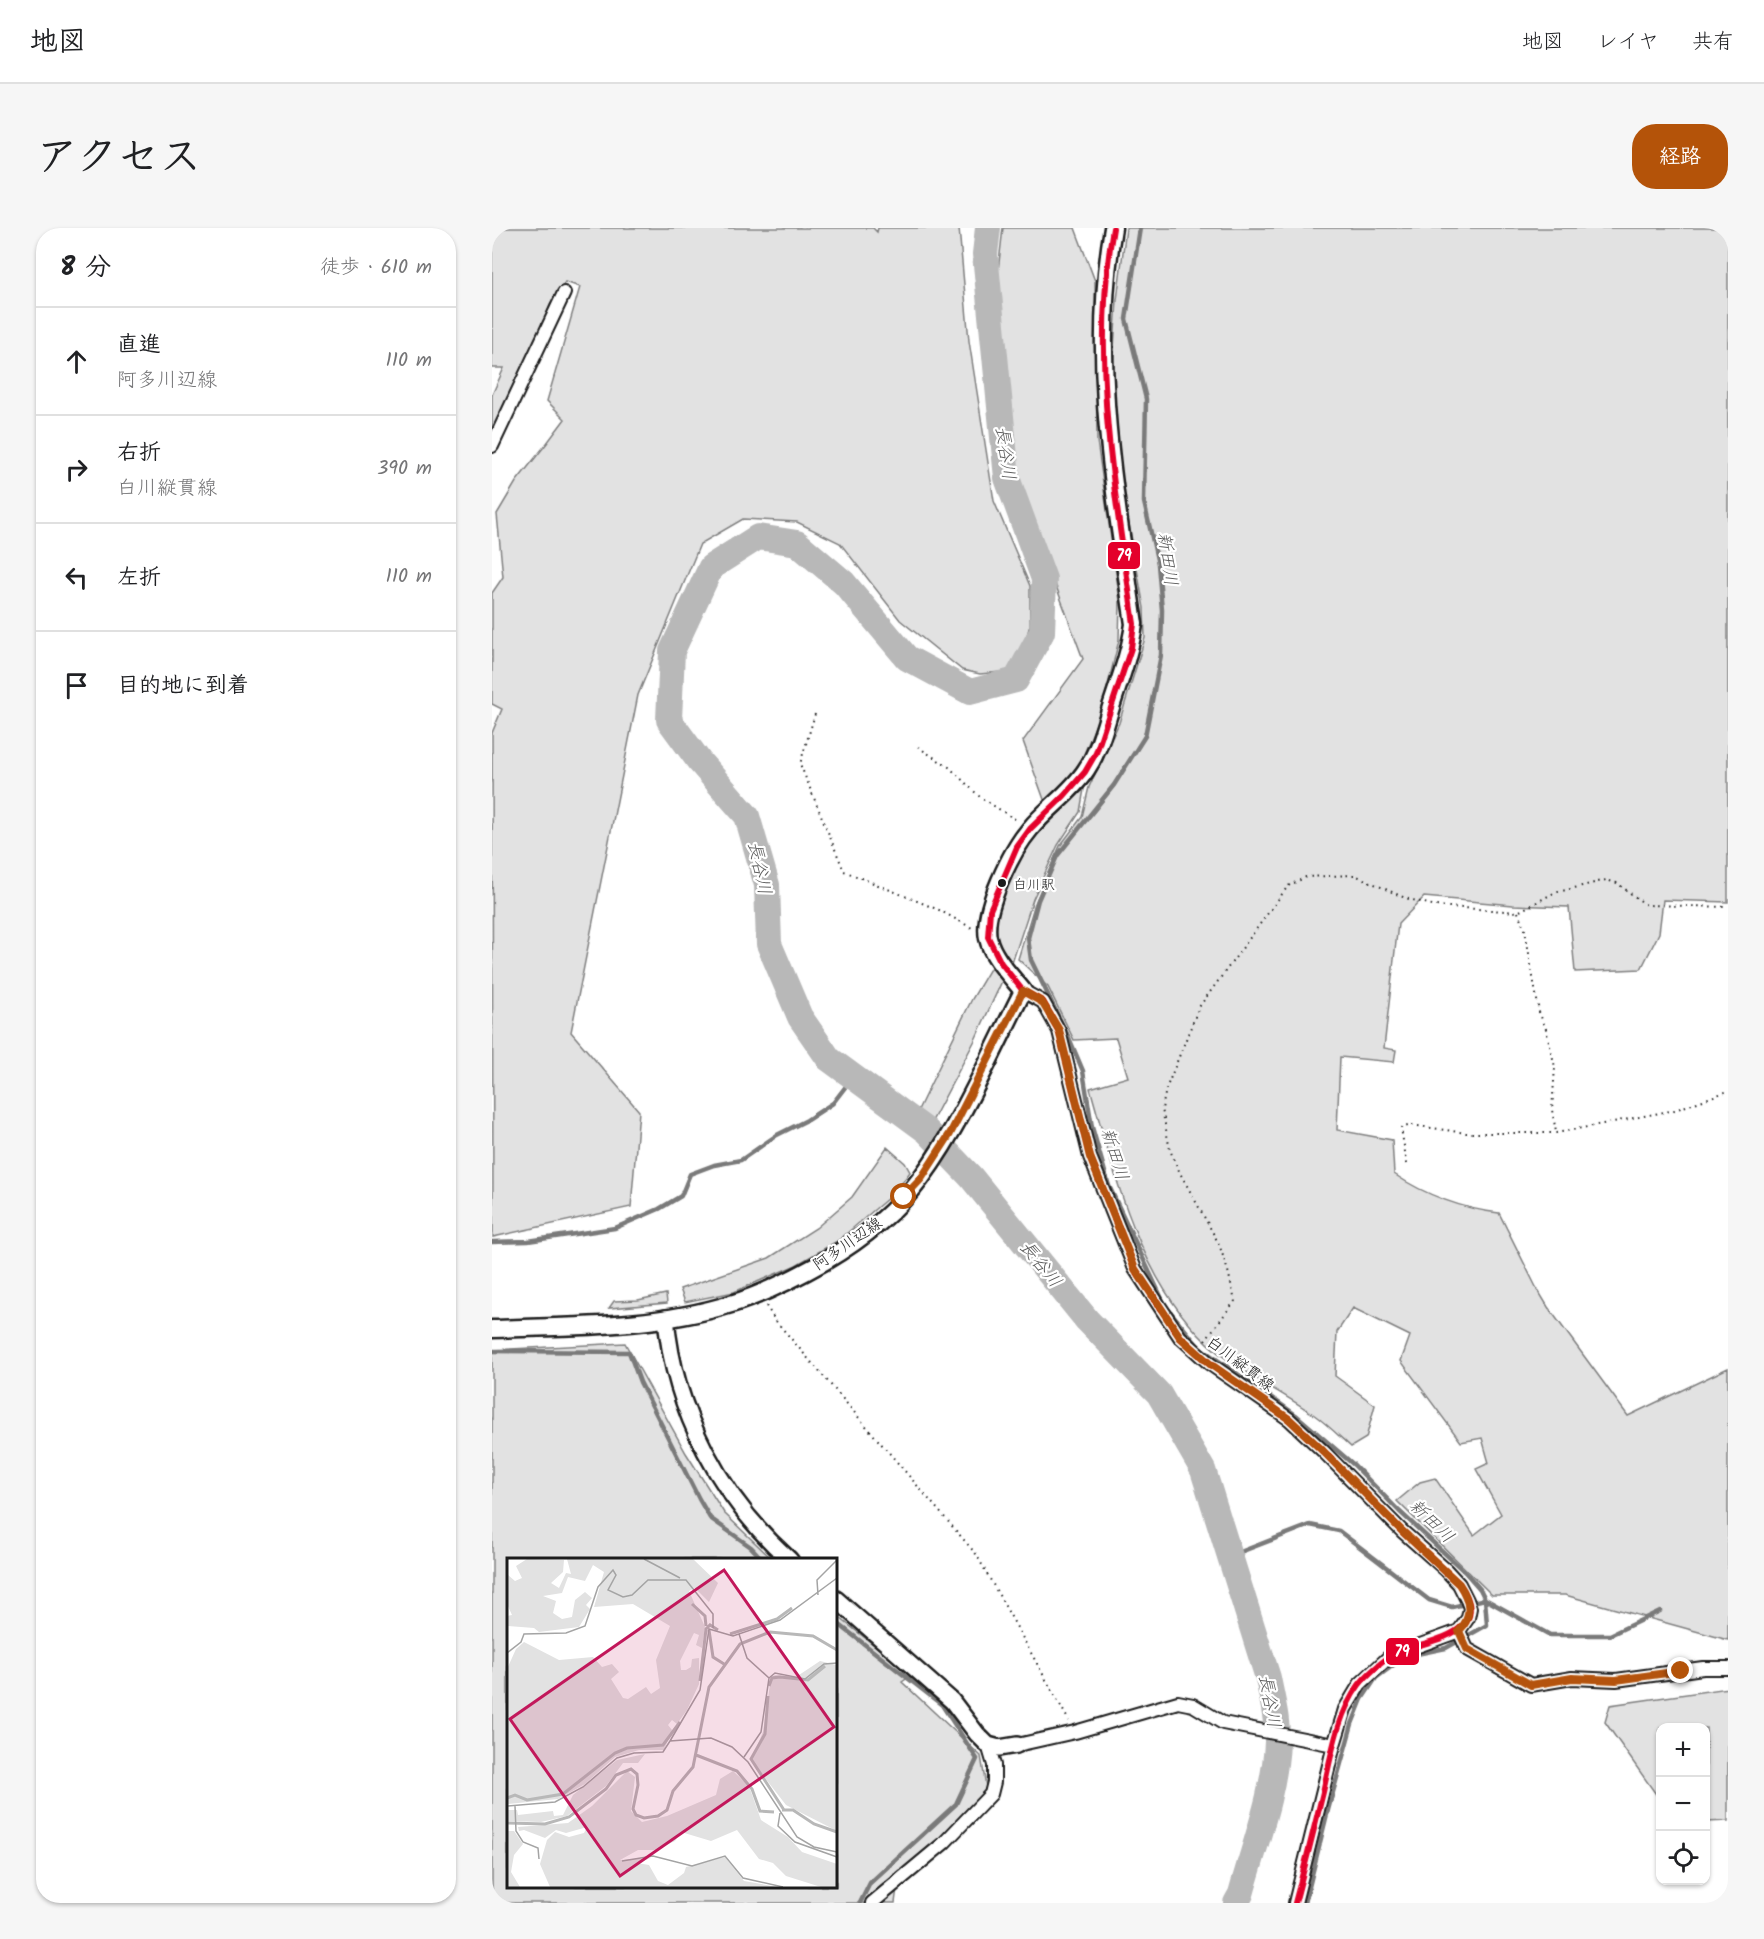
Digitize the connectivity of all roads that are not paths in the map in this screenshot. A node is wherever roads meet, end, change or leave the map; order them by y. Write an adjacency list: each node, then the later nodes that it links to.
1 (1113, 228): 4 (main road)
2 (564, 293): 3 (street)
3 (492, 446)
4 (1023, 991): 5 (main road, 阿多川辺線); 9 (street, 白川縦貫線)
5 (666, 1318): 6 (main road, 阿多川辺線); 7 (street)
6 (492, 1329)
7 (788, 1558)
8 (837, 1600): 11 (street)
9 (1460, 1634): 10 (street); 13 (street)
10 (1728, 1668)
11 (988, 1745): 12 (street); 14 (street)
12 (1017, 1745): 13 (street)
13 (1334, 1745): 15 (street)
14 (872, 1903)
15 (1295, 1903)

